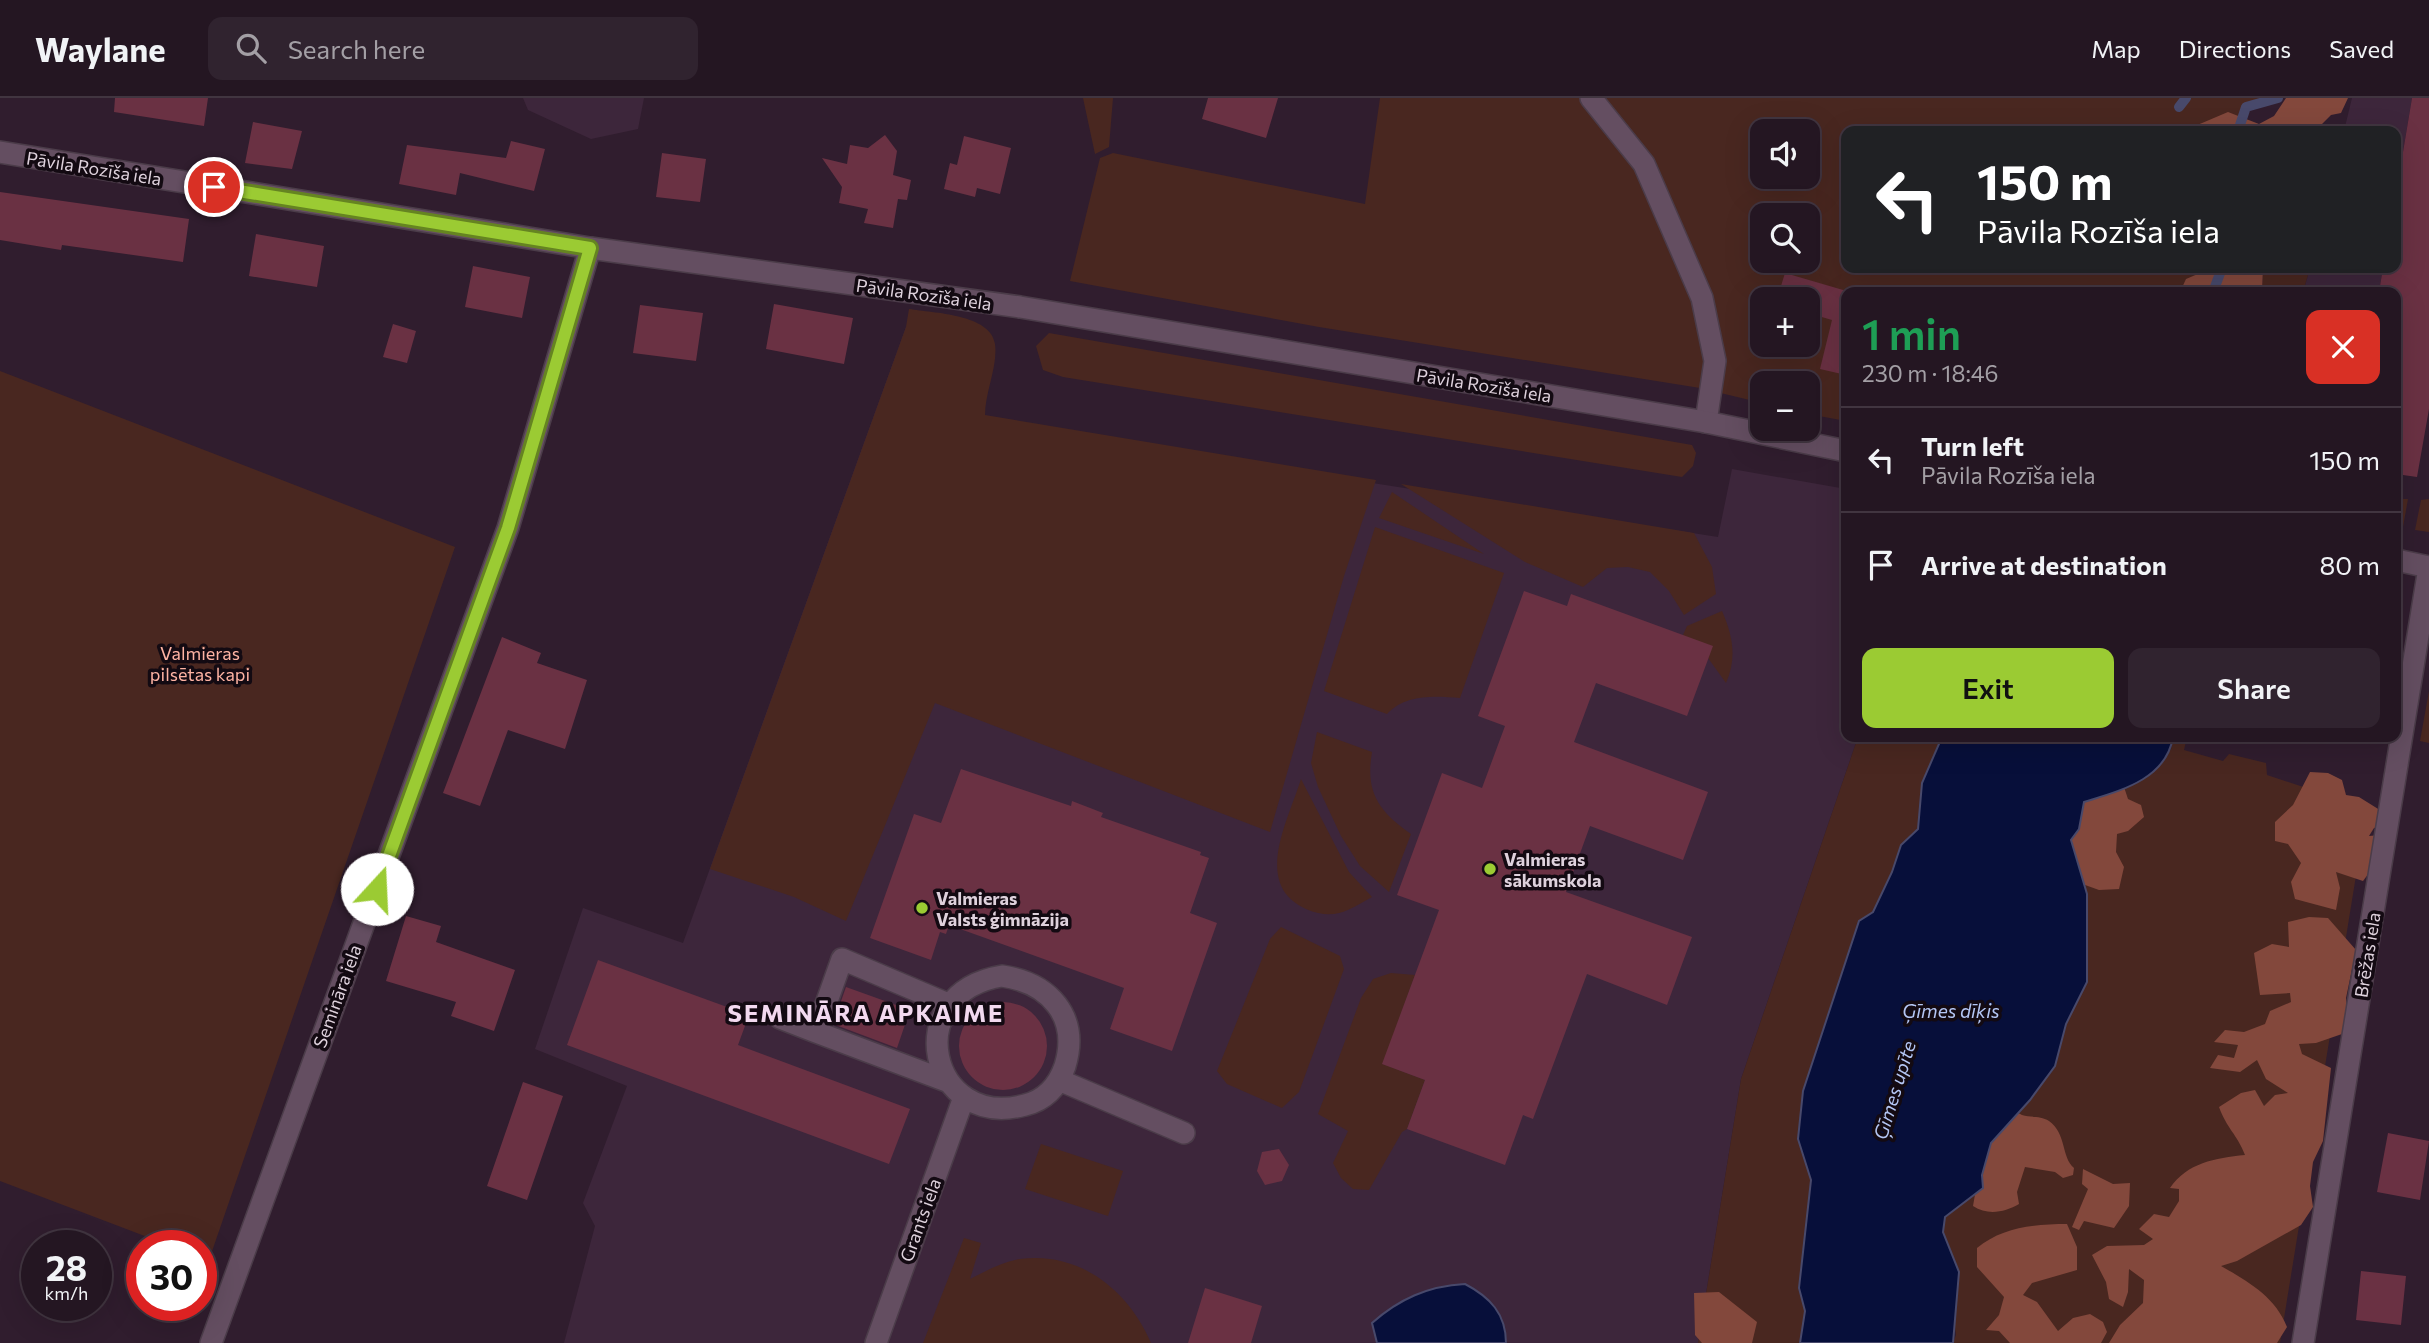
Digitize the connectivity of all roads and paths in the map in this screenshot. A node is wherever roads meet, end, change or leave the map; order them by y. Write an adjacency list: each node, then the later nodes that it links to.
1 (1591, 98): 4 (street)
2 (0, 152): 3 (street, Pāvila Rozīša iela)
3 (590, 248): 4 (street, Pāvila Rozīša iela); 16 (street, Semināra iela)
4 (1706, 422): 5 (street, Pāvila Rozīša iela)
5 (1841, 451)
6 (2401, 561): 7 (street)
7 (2429, 567): 8 (street, Brēžas iela)
8 (2401, 739)
9 (2401, 742): 18 (street, Brēžas iela)
10 (948, 1004): 12 (street); 13 (street); 14 (street)
11 (780, 1018): 12 (street)
12 (816, 1032): 14 (street)
13 (1059, 1080): 14 (street); 15 (street)
14 (956, 1090): 17 (street, Grants iela)
15 (1184, 1133)
16 (211, 1343)
17 (876, 1343)
18 (2303, 1343)

